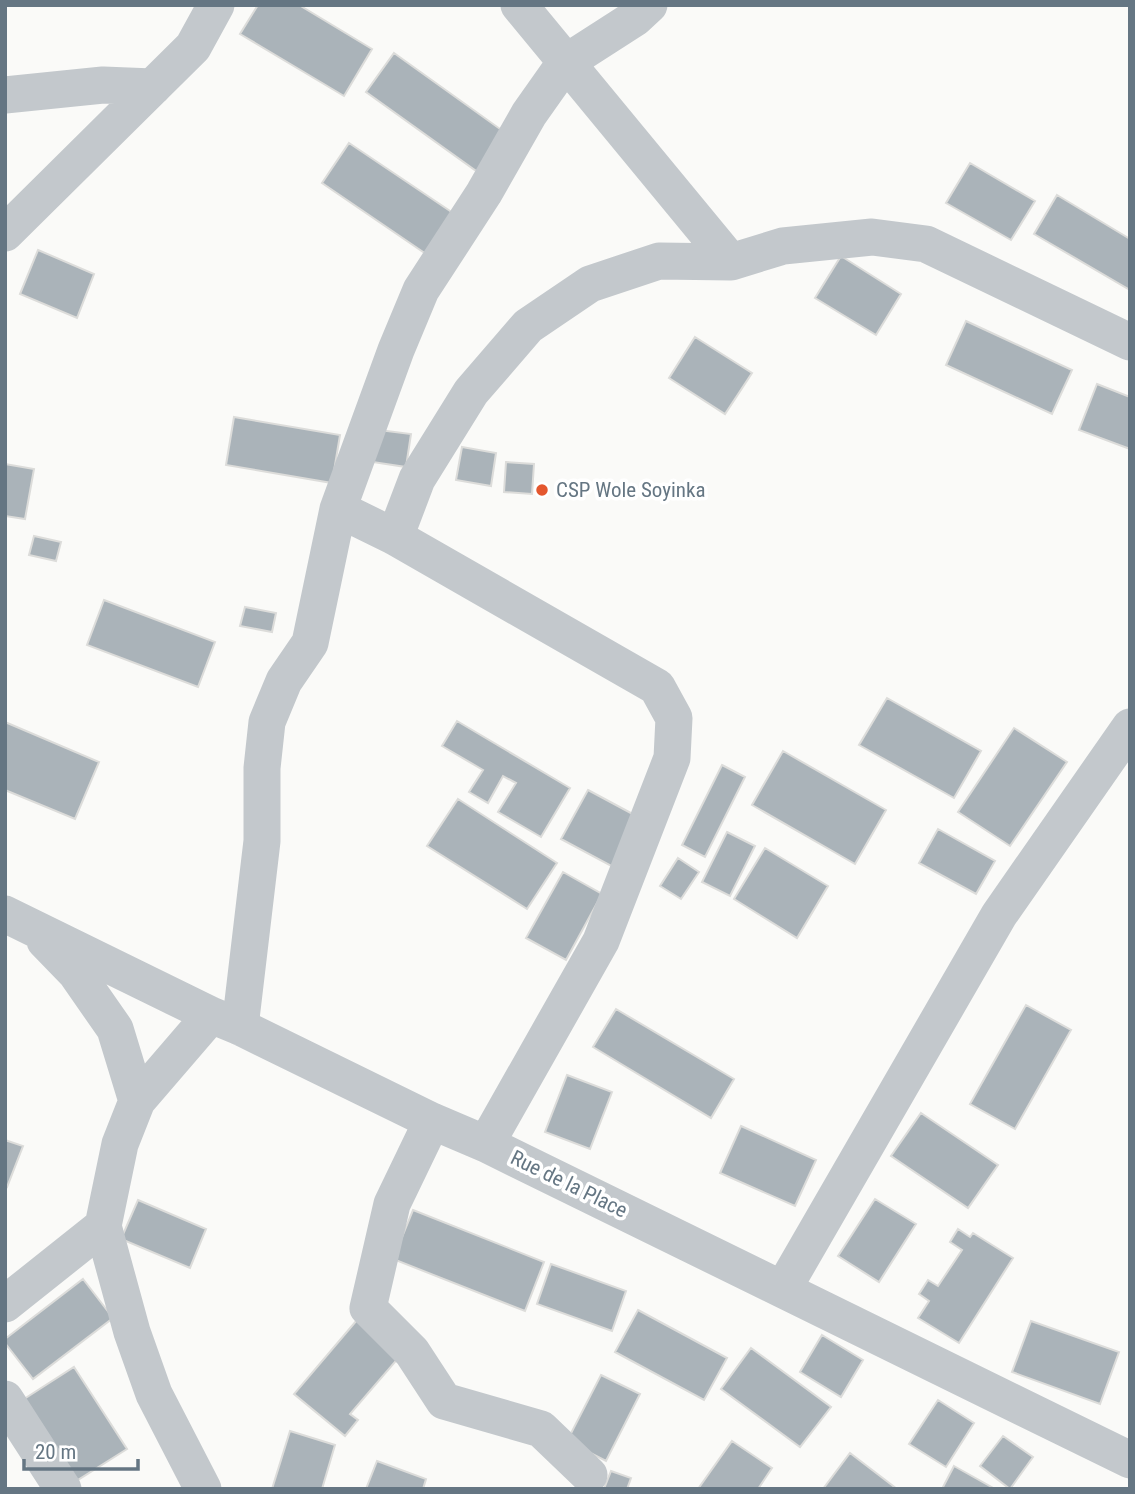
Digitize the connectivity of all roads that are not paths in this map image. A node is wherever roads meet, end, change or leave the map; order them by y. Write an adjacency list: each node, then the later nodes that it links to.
1 (216, 5): 5 (street)
2 (519, 5): 4 (street)
3 (649, 5): 4 (street)
4 (565, 63): 8 (street); 10 (street)
5 (153, 88): 6 (street); 7 (street)
6 (5, 94)
7 (5, 233)
8 (731, 262): 9 (street); 11 (street)
9 (1130, 342)
10 (338, 509): 11 (street); 14 (street)
11 (395, 537): 17 (street)
12 (1130, 727): 19 (street)
13 (18, 920): 14 (street, Rue de la Place); 15 (street)
14 (226, 1021): 15 (street); 16 (street, Rue de la Place)
15 (137, 1101): 18 (street)
16 (432, 1121): 17 (street, Rue de la Place); 23 (street)
17 (486, 1144): 19 (street, Rue de la Place)
18 (103, 1226): 20 (street); 25 (street)
19 (783, 1289): 22 (street, Rue de la Place)
20 (5, 1304)
21 (5, 1399): 24 (street)
22 (1130, 1460)
23 (589, 1475)
24 (63, 1489)
25 (202, 1489)

